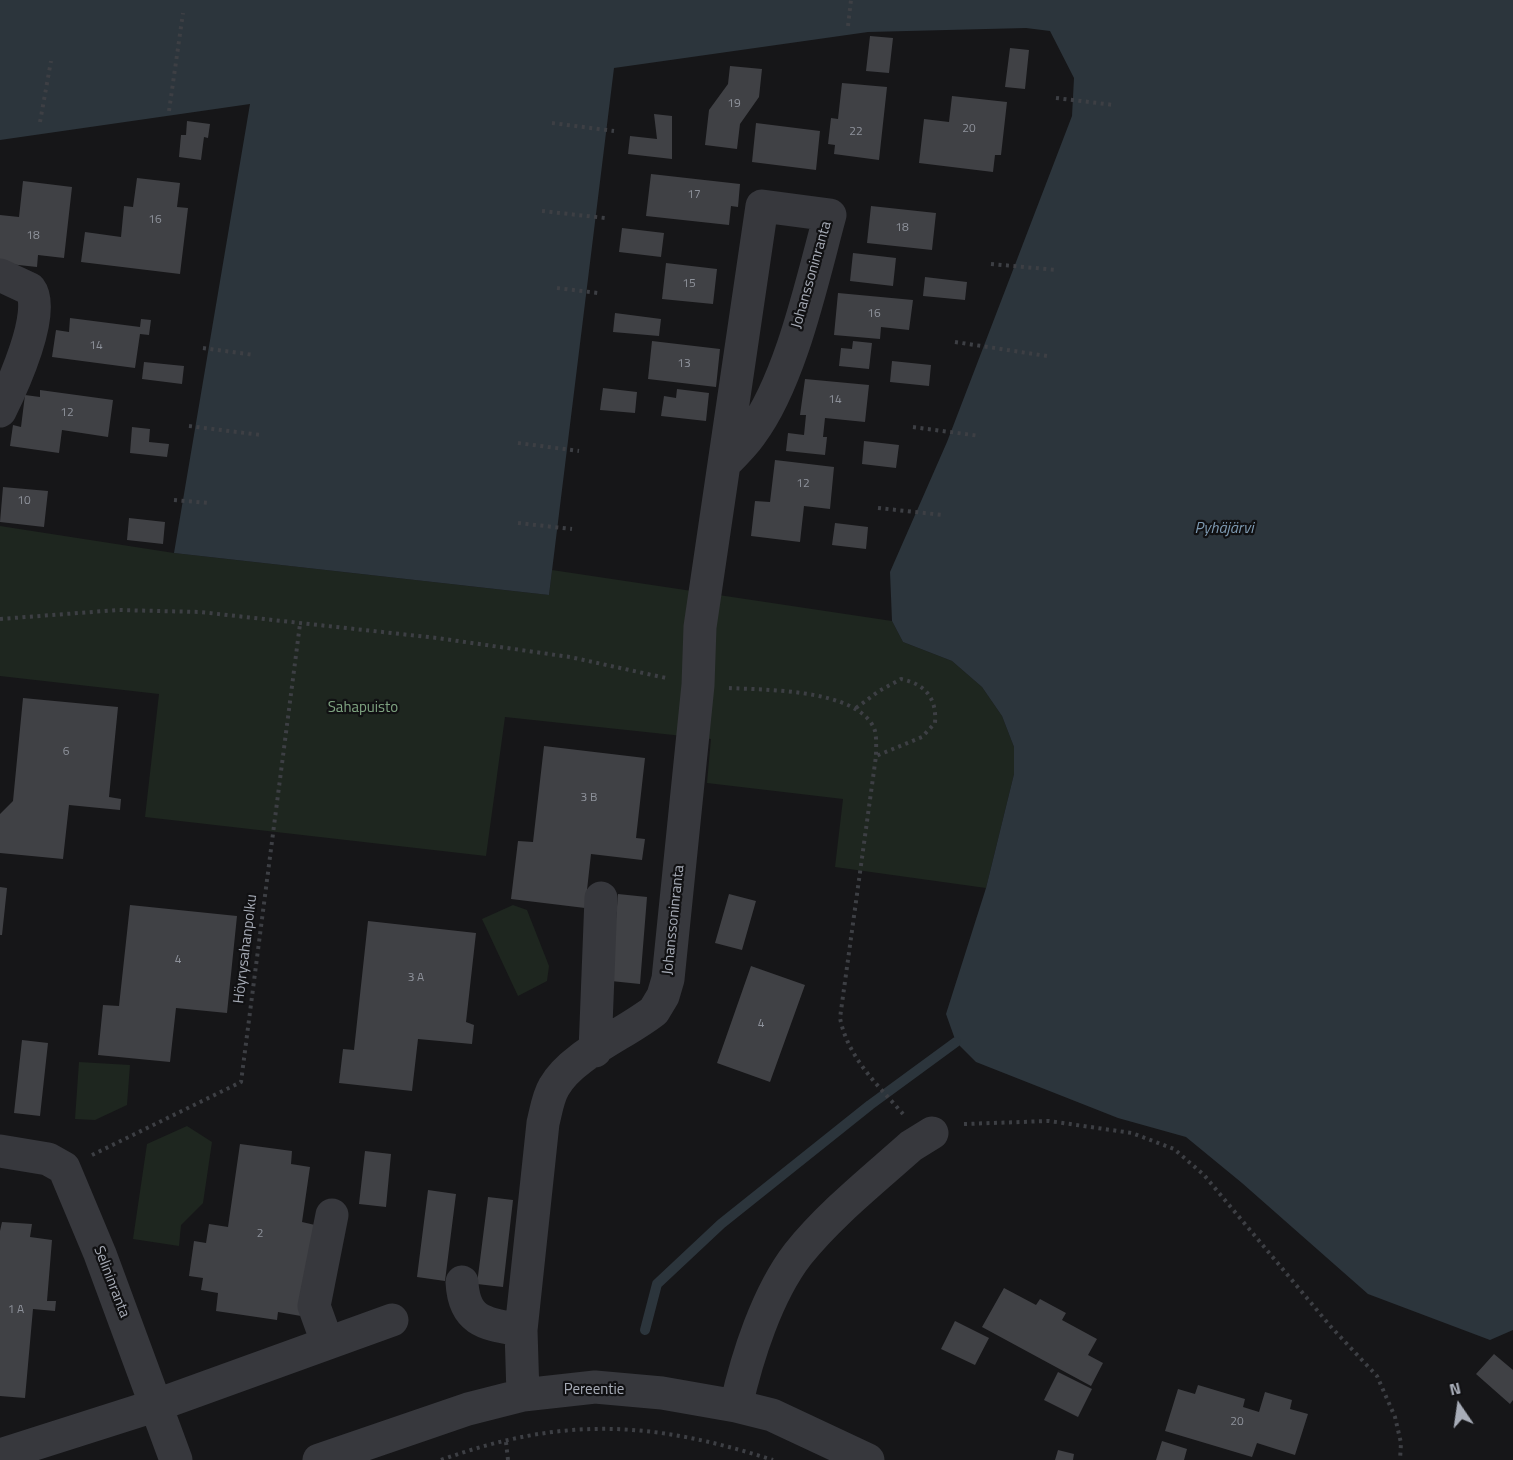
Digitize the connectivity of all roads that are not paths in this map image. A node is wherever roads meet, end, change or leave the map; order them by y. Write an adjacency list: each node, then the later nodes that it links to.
1 (0, 275): 2 (street)
2 (0, 411)
3 (726, 462): 3 (street, Johanssoninranta); 5 (street, Johanssoninranta)
4 (601, 898): 5 (street)
5 (595, 1051): 11 (street, Johanssoninranta)
6 (919, 1125): 15 (street)
7 (0, 1151): 14 (street, Selininranta)
8 (332, 1215): 12 (street)
9 (462, 1282): 11 (street)
10 (392, 1320): 12 (street)
11 (521, 1329): 13 (street, Johanssoninranta)
12 (327, 1342): 14 (street)
13 (524, 1395): 15 (street, Pereentie); 18 (street, Pereentie)
14 (157, 1405): 16 (street); 17 (street, Selininranta)
15 (736, 1406): 19 (street, Pereentie)
16 (0, 1455)
17 (176, 1460)
18 (319, 1460)
19 (868, 1460)

